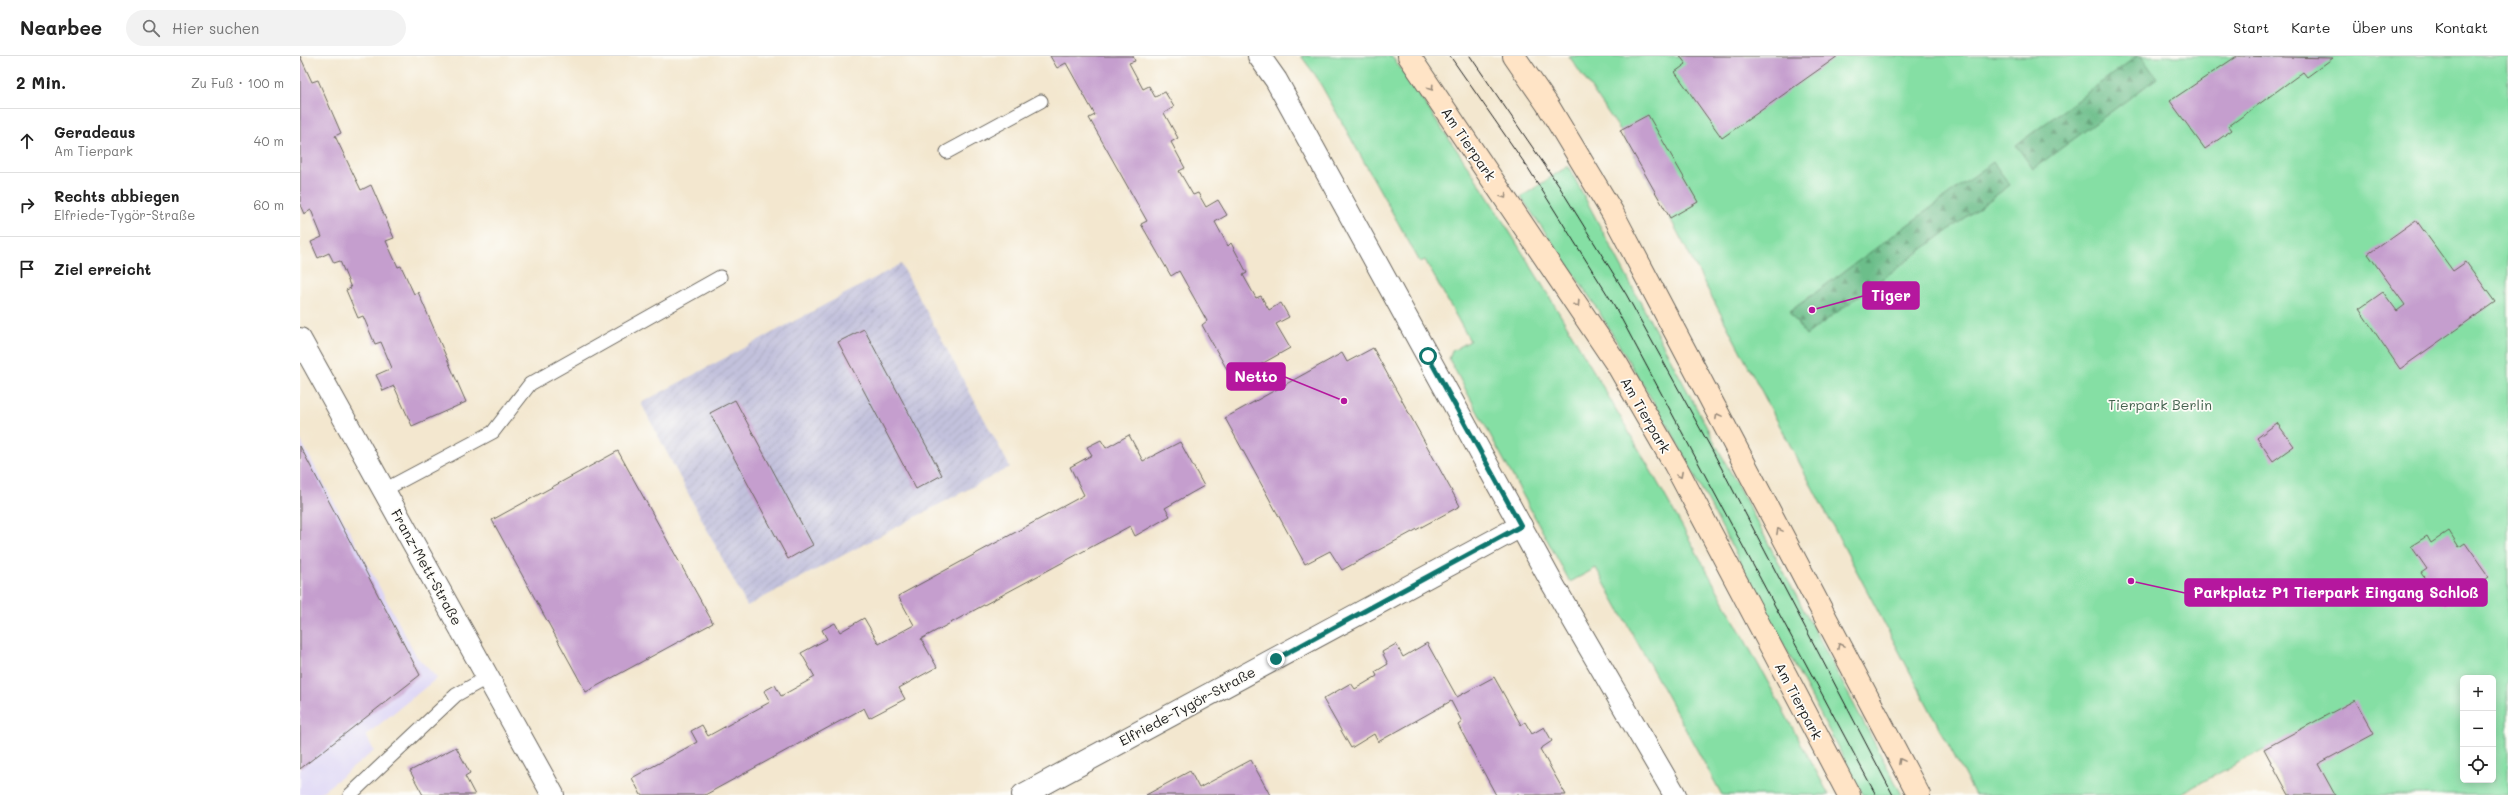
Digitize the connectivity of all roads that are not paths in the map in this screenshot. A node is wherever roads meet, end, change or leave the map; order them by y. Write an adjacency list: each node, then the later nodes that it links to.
1 (1259, 56): 9 (street)
2 (1409, 56): 15 (main road, Am Tierpark, one-way to 15)
3 (1514, 56): 16 (main road, one-way to 3)
4 (1041, 101): 5 (lane)
5 (948, 152)
6 (720, 277): 8 (lane)
7 (300, 339): 8 (street, Franz-Mett-Straße)
8 (384, 490): 10 (street, Franz-Mett-Straße)
9 (1521, 526): 13 (street, Elfriede-Tygör-Straße); 14 (street)
10 (488, 677): 11 (lane); 12 (street, Franz-Mett-Straße)
11 (350, 795)
12 (552, 795)
13 (1023, 795)
14 (1675, 795)
15 (1848, 795)
16 (1919, 795)

